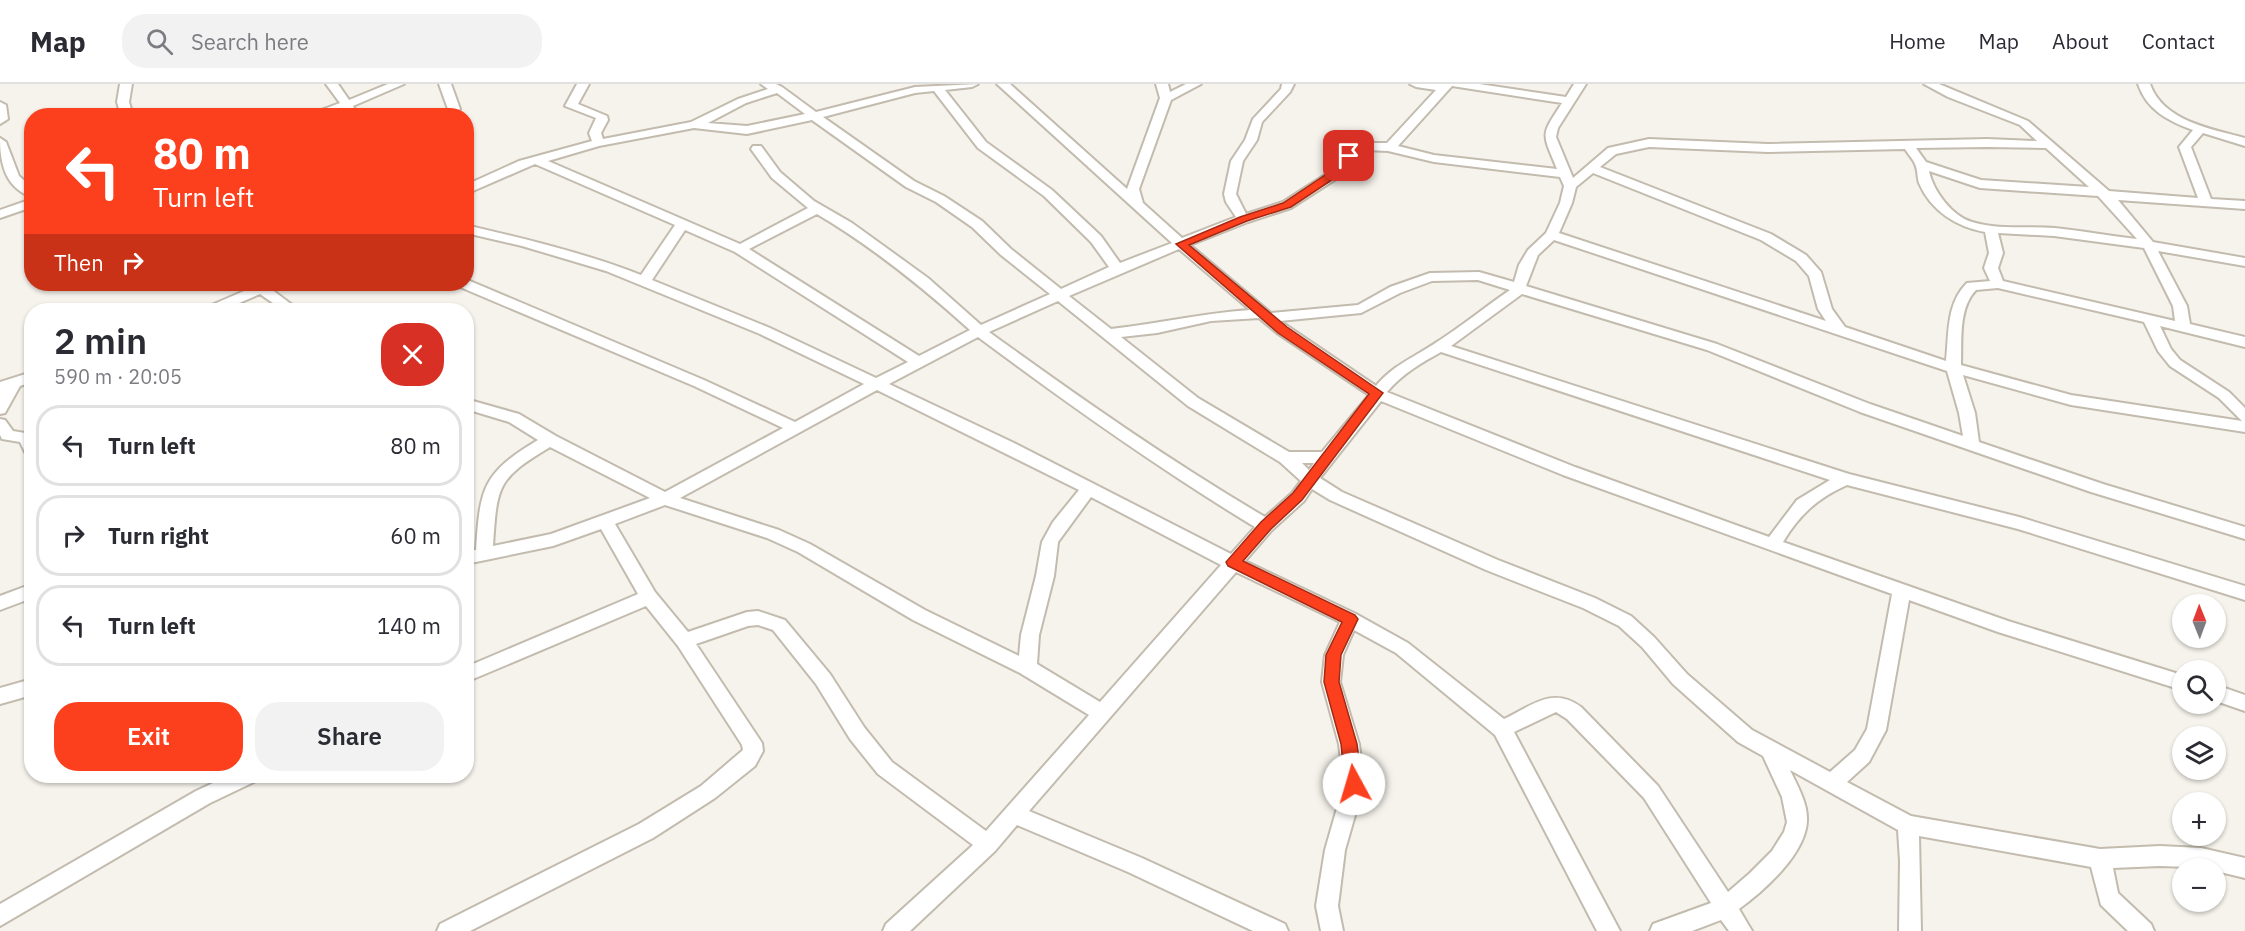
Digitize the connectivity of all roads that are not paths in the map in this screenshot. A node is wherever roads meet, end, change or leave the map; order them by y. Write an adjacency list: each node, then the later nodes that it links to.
1 (126, 84): 23 (street)
2 (332, 84): 22 (street)
3 (398, 84): 22 (street)
4 (445, 84): 26 (street)
5 (584, 84): 33 (street)
6 (972, 84): 18 (street)
7 (1003, 84): 45 (street)
8 (1162, 84): 19 (street)
9 (1195, 84): 19 (street)
10 (1288, 84): 51 (street)
11 (1416, 84): 16 (street)
12 (1457, 84): 20 (street)
13 (1580, 84): 20 (street)
14 (1930, 84): 35 (street)
15 (2144, 84): 30 (street)
16 (1445, 86): 36 (street)
17 (772, 87): 27 (street); 29 (street)
18 (937, 88): 27 (street); 60 (street)
19 (1166, 98): 45 (street)
20 (1570, 101): 41 (street)
21 (0, 105): 28 (street)
22 (345, 105): 24 (street); 25 (street)
23 (125, 108)
24 (335, 108)
25 (347, 108)
26 (454, 108)
27 (813, 115): 29 (street); 67 (street)
28 (0, 121)
29 (694, 125): 33 (street)
30 (2200, 129): 32 (street); 46 (street)
31 (0, 142): 42 (street)
32 (2245, 142)
33 (598, 143): 38 (street)
34 (1908, 145): 35 (street); 39 (street); 40 (street)
35 (2050, 145): 44 (street)
36 (1390, 147): 41 (street); 51 (street)
37 (757, 149): 49 (street)
38 (538, 161): 43 (street); 52 (street)
39 (1922, 165): 44 (street); 53 (street)
40 (1591, 168): 41 (street); 74 (street)
41 (1568, 180): 55 (street)
42 (24, 186)
43 (474, 186)
44 (2103, 194): 46 (street); 57 (street)
45 (1137, 203): 56 (street)
46 (2206, 203): 47 (street)
47 (2245, 205)
48 (24, 206): 50 (street)
49 (817, 210): 58 (street); 73 (street)
50 (0, 214)
51 (1243, 219): 56 (street)
52 (683, 224): 58 (street); 61 (street)
53 (1991, 229): 57 (street); 62 (street)
54 (474, 231): 61 (street)
55 (1552, 235): 64 (street); 74 (street)
56 (1181, 244): 60 (street); 70 (street)
57 (2149, 245): 59 (street); 72 (street)
58 (740, 249): 78 (street)
59 (2245, 262)
60 (1117, 269): 67 (street)
61 (644, 282): 82 (street)
62 (1998, 284): 71 (street); 79 (street)
63 (474, 288): 89 (street)
64 (1518, 290): 70 (street); 77 (street); 92 (street)
65 (249, 291): 68 (street)
66 (268, 291): 69 (street)
67 (1059, 293): 73 (street); 75 (street)
68 (226, 303)
69 (283, 303)
70 (1266, 316): 75 (street); 83 (street)
71 (2150, 320): 72 (street); 86 (street)
72 (2183, 328): 76 (street)
73 (979, 331): 78 (street); 102 (street)
74 (1840, 331): 79 (street)
75 (1108, 334): 94 (street)
76 (2245, 342)
77 (1440, 346): 83 (street); 95 (street)
78 (918, 362): 82 (street)
79 (1953, 368): 88 (street); 92 (street)
80 (24, 380): 81 (street)
81 (7, 385): 85 (street)
82 (875, 385): 89 (street); 97 (street)
83 (1376, 393): 93 (street); 104 (street)
84 (474, 406): 91 (street)
85 (0, 409)
86 (2245, 417)
87 (0, 424): 90 (street)
88 (2245, 427)
89 (796, 429): 100 (street)
90 (24, 438)
91 (550, 440): 100 (street); 105 (street)
92 (1972, 445): 103 (street)
93 (1326, 457): 94 (street); 96 (street)
94 (1286, 458): 96 (street)
95 (1846, 479): 104 (street); 109 (street)
96 (1310, 480): 98 (street); 99 (street)
97 (1089, 489): 107 (street); 115 (street)
98 (1336, 496): 99 (street); 124 (street)
99 (1298, 497): 102 (street)
100 (665, 499): 101 (street); 115 (street)
101 (606, 522): 105 (street); 111 (street)
102 (1266, 526): 107 (street)
103 (2245, 533)
104 (1773, 545): 108 (street)
105 (484, 553): 106 (street)
106 (474, 556)
107 (1233, 562): 113 (street); 122 (street)
108 (1902, 590): 117 (street); 126 (street)
109 (2245, 593)
110 (24, 594): 112 (street)
111 (649, 597): 114 (street); 116 (street)
112 (0, 603)
113 (1350, 619): 123 (street); 137 (street)
114 (684, 641): 129 (street); 134 (street)
115 (1027, 668): 122 (street)
116 (474, 672)
117 (2172, 679)
118 (24, 689): 119 (street)
119 (0, 696)
120 (2226, 697): 121 (street)
121 (2245, 704)
122 (1103, 714): 127 (street)
123 (1502, 729): 132 (street); 138 (street)
124 (1772, 753): 126 (street); 132 (street)
125 (232, 783): 133 (street)
126 (1832, 783): 128 (street)
127 (1012, 814): 129 (street); 136 (street)
128 (1908, 825): 130 (street); 141 (street)
129 (988, 844): 135 (street)
130 (2100, 859): 131 (street); 142 (street)
131 (2245, 868)
132 (1724, 907): 139 (street); 140 (street)
133 (0, 916)
134 (448, 931)
135 (894, 931)
136 (1277, 931)
137 (1332, 931)
138 (1609, 931)
139 (1661, 931)
140 (1741, 931)
141 (1910, 931)
142 (2143, 931)

